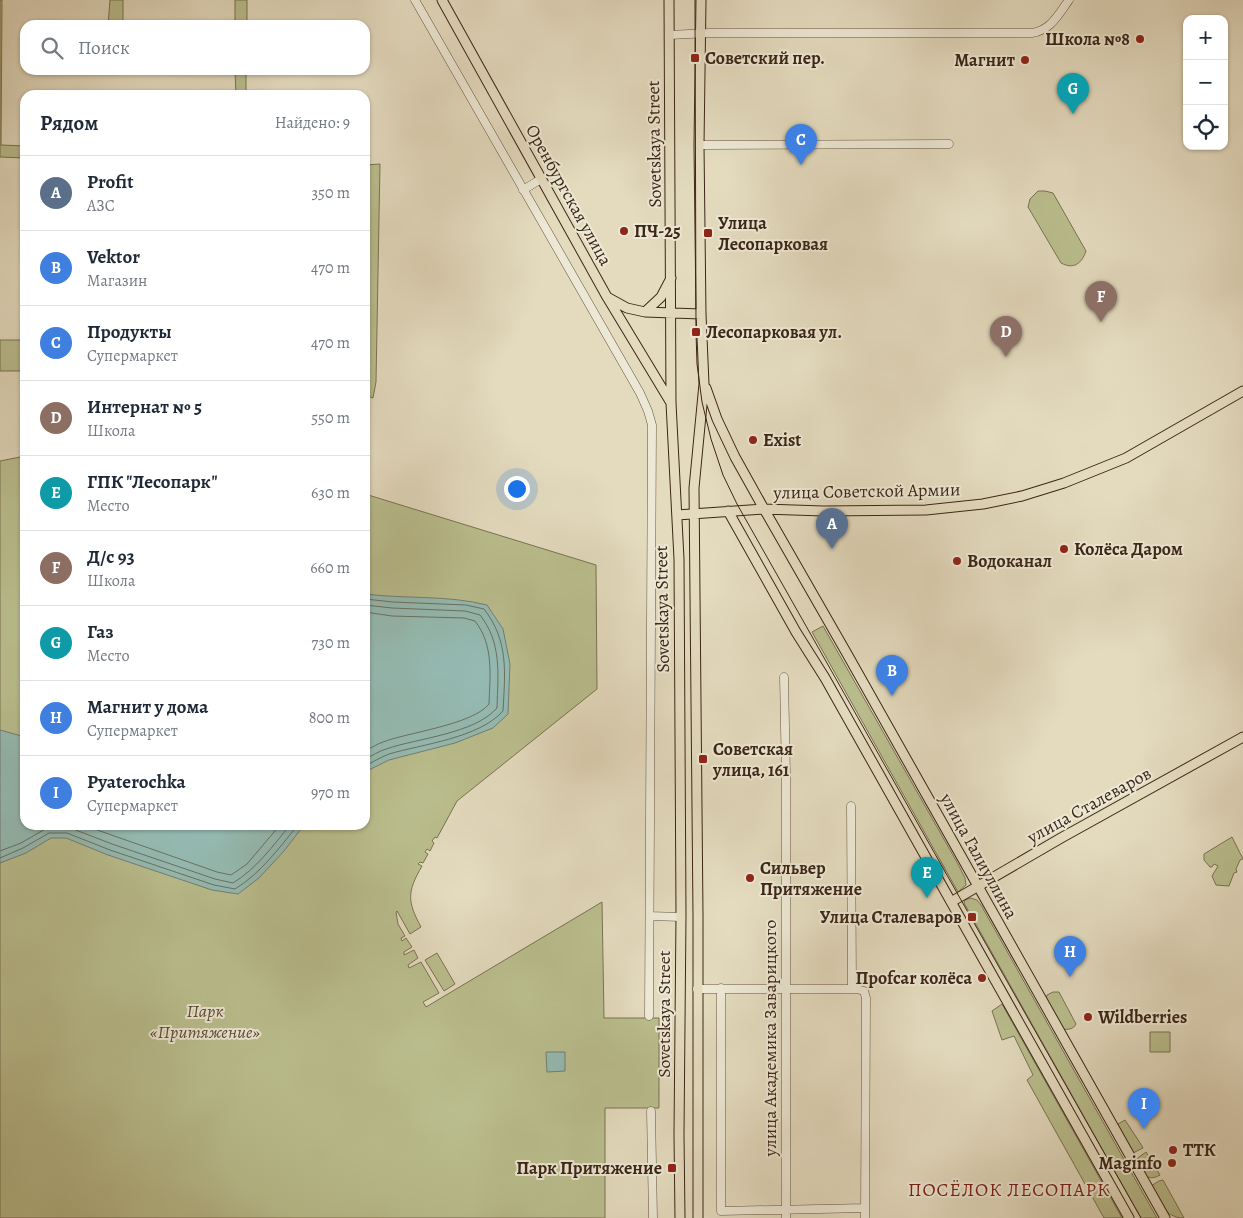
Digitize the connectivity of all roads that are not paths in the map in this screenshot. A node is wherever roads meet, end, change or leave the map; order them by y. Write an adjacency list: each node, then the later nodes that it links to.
1 (426, 0): 6 (street)
2 (442, 0): 11 (main road, Оренбургская улица)
3 (668, 0): 8 (main road, Sovetskaya Street)
4 (701, 0): 7 (main road, Sovetskaya Street)
5 (1069, 0): 7 (street)
6 (416, 2): 12 (street)
7 (701, 34): 8 (street); 10 (main road, Sovetskaya Street)
8 (669, 35): 13 (main road, Sovetskaya Street)
9 (950, 144): 10 (street)
10 (699, 145): 17 (main road, Sovetskaya Street)
11 (542, 179): 12 (street); 14 (main road, Оренбургская улица)
12 (523, 190): 30 (street)
13 (671, 278): 15 (main road); 16 (main road, Sovetskaya Street)
14 (607, 297): 15 (main road); 20 (main road, Оренбургская улица)
15 (645, 312): 16 (main road)
16 (671, 313): 17 (main road); 20 (main road, Sovetskaya Street)
17 (701, 314): 18 (main road, Sovetskaya Street)
18 (704, 384): 21 (main road, Sovetskaya Street); 23 (main road, Sovetskaya Street)
19 (1243, 391): 21 (main road, улица Советской Армии)
20 (671, 403): 24 (main road, Sovetskaya Street)
21 (764, 510): 22 (main road, улица Советской Армии); 28 (main road, улица Галиуллина)
22 (728, 511): 23 (main road, улица Советской Армии); 29 (main road)
23 (695, 515): 24 (main road, улица Советской Армии); 32 (main road, Sovetskaya Street)
24 (677, 516): 31 (main road, Sovetskaya Street)
25 (784, 677): 35 (street, улица Академика Заварицкого)
26 (1243, 737): 28 (main road, улица Сталеваров)
27 (851, 806): 36 (street)
28 (978, 888): 29 (main road, улица Сталеваров); 48 (main road, улица Галиуллина)
29 (951, 902): 47 (main road)
30 (650, 916): 31 (street); 37 (street)
31 (681, 916): 32 (main road); 43 (main road, Sovetskaya Street)
32 (698, 916): 34 (main road, Sovetskaya Street)
33 (721, 988): 34 (street); 35 (street); 41 (street)
34 (697, 989): 44 (main road, Sovetskaya Street)
35 (785, 989): 36 (street); 40 (street, улица Академика Заварицкого)
36 (852, 989): 39 (street)
37 (649, 1016)
38 (651, 1111): 42 (street)
39 (865, 1208): 40 (street); 46 (street)
40 (786, 1209): 41 (street); 45 (street, улица Академика Заварицкого)
41 (721, 1215)
42 (653, 1218)
43 (680, 1218)
44 (698, 1218)
45 (786, 1218)
46 (865, 1218)
47 (1129, 1218)
48 (1166, 1218)

